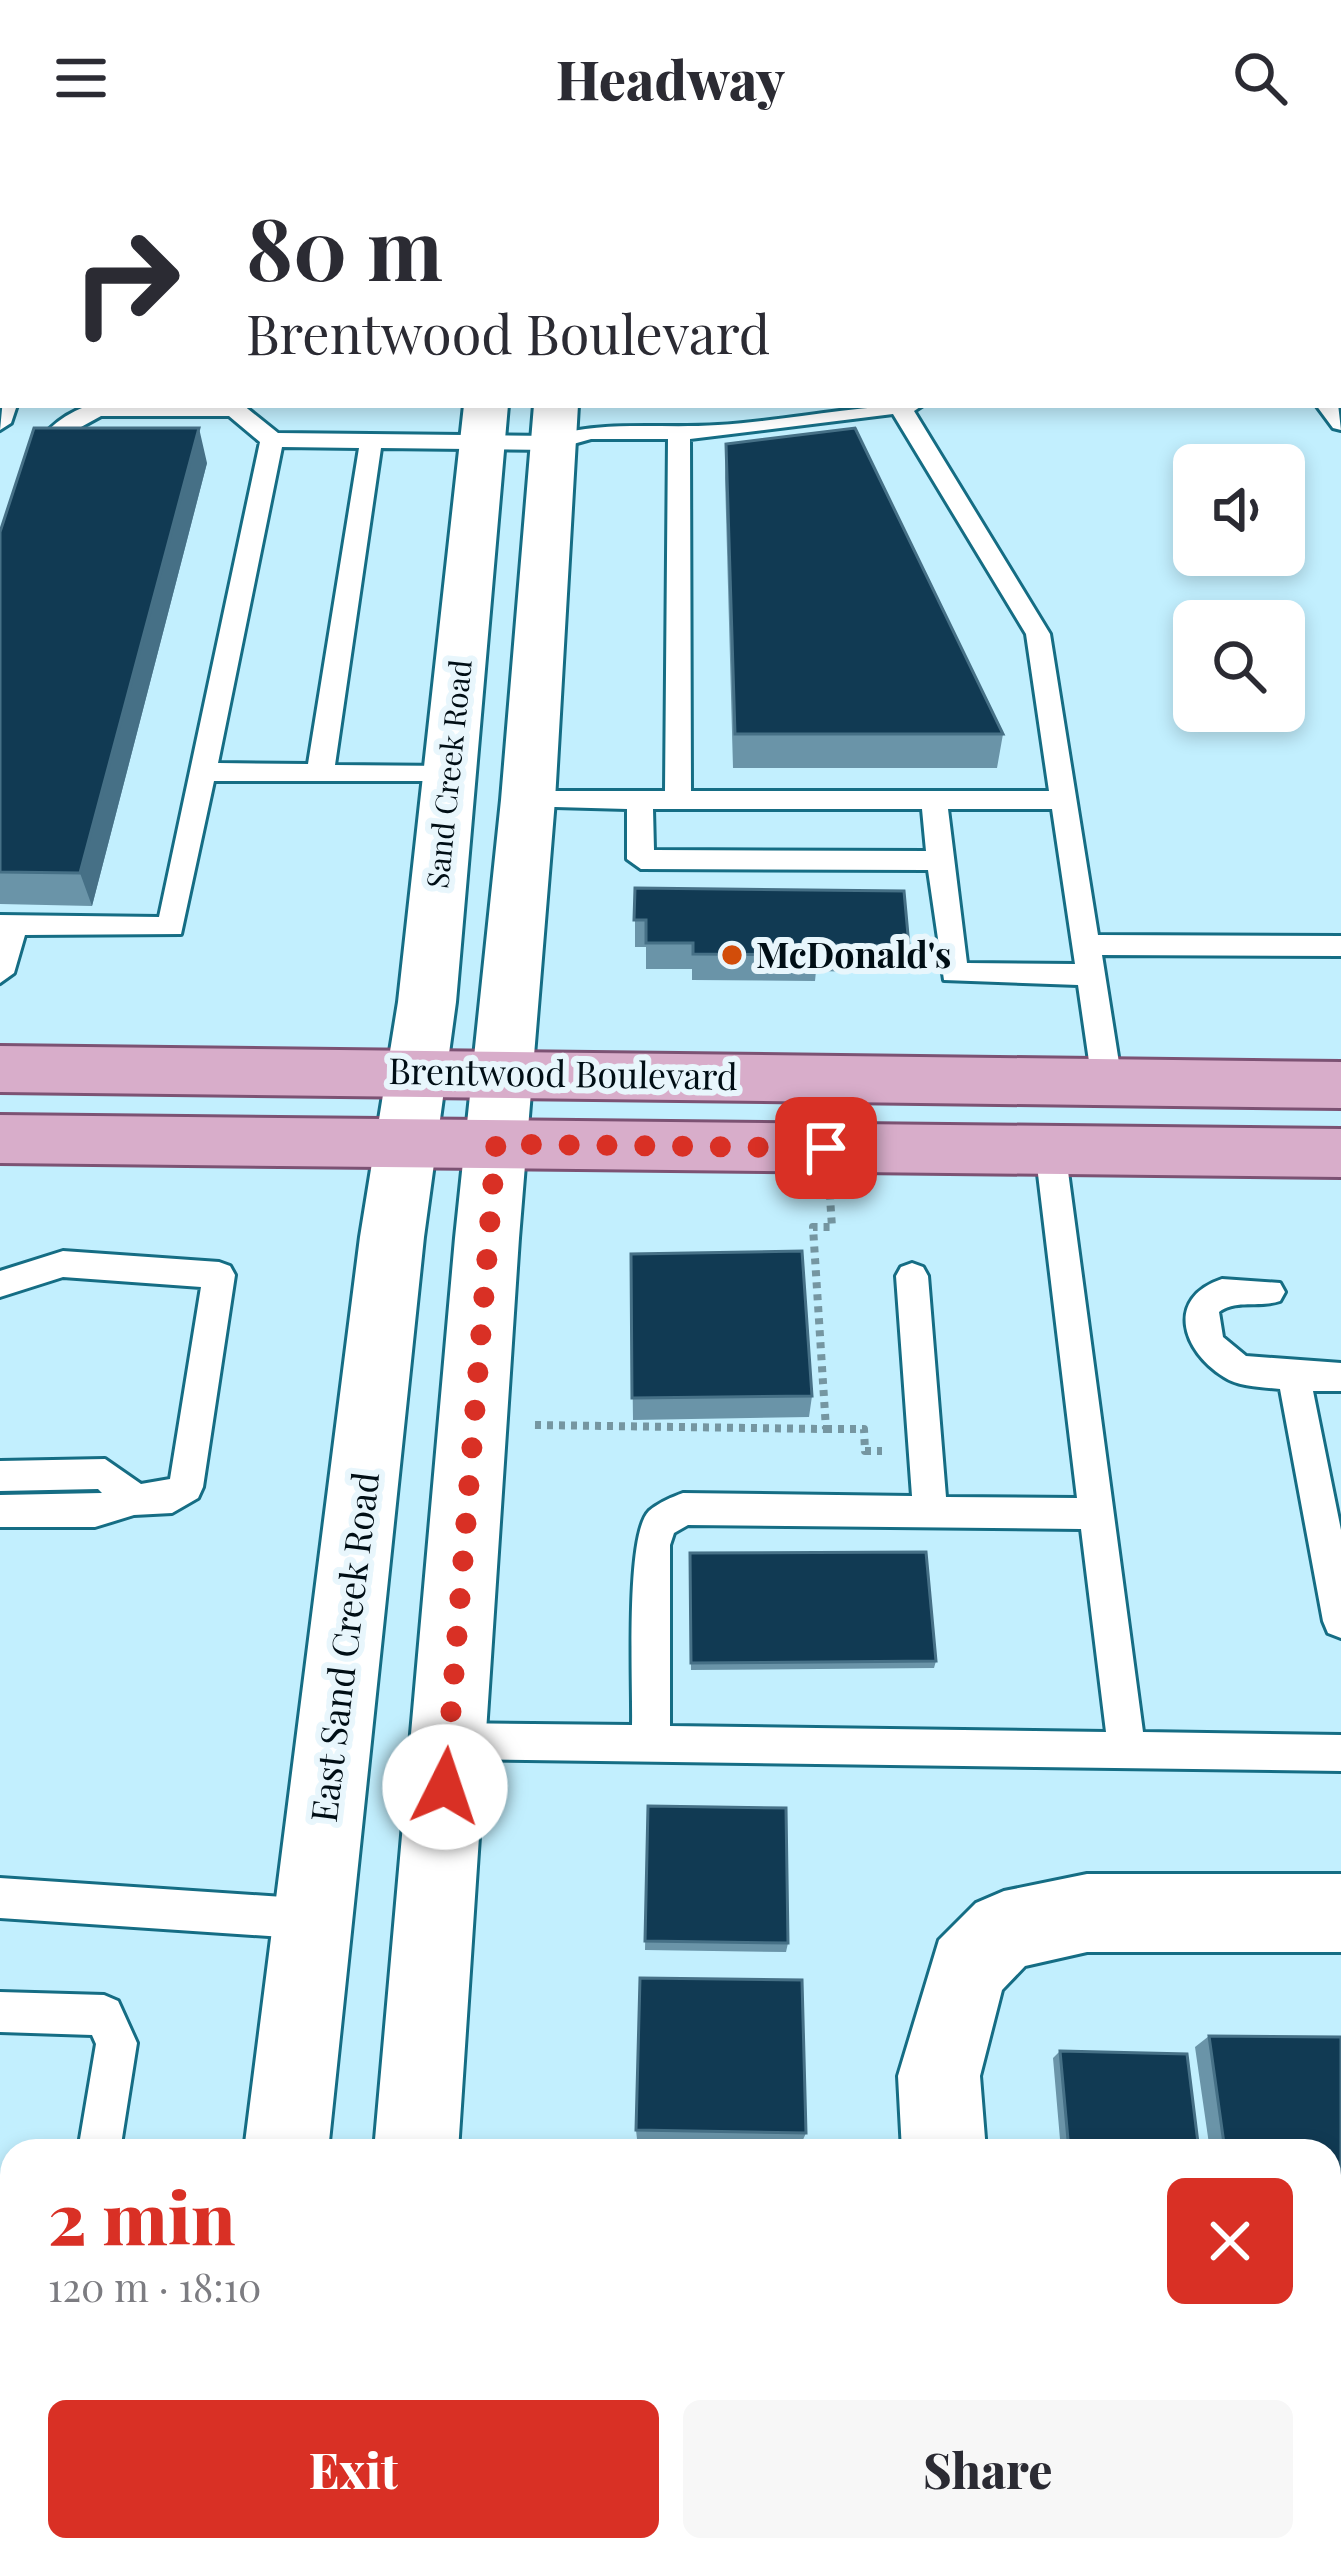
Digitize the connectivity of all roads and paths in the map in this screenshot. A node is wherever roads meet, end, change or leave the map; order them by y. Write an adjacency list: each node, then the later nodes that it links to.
1 (97, 408): 12 (lane)
2 (235, 408): 10 (lane)
3 (707, 408): 9 (lane)
4 (892, 408): 9 (lane)
5 (907, 408): 20 (lane)
6 (484, 424): 7 (lane); 11 (lane); 15 (street, Sand Creek Road)
7 (554, 424): 8 (lane); 16 (street)
8 (679, 432): 9 (lane); 18 (lane)
9 (719, 432)
10 (272, 440): 11 (lane); 13 (lane)
11 (371, 442): 14 (lane)
12 (33, 493)
13 (203, 772): 14 (lane); 22 (lane)
14 (320, 774): 15 (lane)
15 (450, 775): 27 (street, Sand Creek Road)
16 (528, 800): 17 (lane); 30 (street)
17 (640, 800): 18 (lane); 21 (lane)
18 (678, 800): 19 (lane)
19 (934, 800): 20 (lane); 21 (lane)
20 (1064, 800): 24 (lane)
21 (941, 861): 24 (lane)
22 (7, 925): 25 (lane)
23 (1341, 946): 24 (lane)
24 (1088, 960): 28 (lane)
25 (0, 973)
26 (0, 1069): 27 (main road, Brentwood Boulevard)
27 (416, 1073): 30 (main road, Brentwood Boulevard); 32 (street, Sand Creek Road)
28 (1106, 1082): 29 (main road, Brentwood Boulevard); 30 (main road, Brentwood Boulevard)
29 (1341, 1084)
30 (500, 1109): 32 (main road, Brentwood Boulevard); 33 (main road, Brentwood Boulevard); 41 (street)
31 (0, 1139): 32 (main road, Brentwood Boulevard)
32 (406, 1143): 56 (street, East Sand Creek Road)
33 (826, 1148): 34 (main road, Brentwood Boulevard); 42 (path)
34 (1050, 1150): 35 (main road, Brentwood Boulevard); 48 (lane)
35 (1341, 1153)
36 (912, 1276): 43 (lane)
37 (0, 1284): 45 (lane)
38 (1269, 1292): 39 (lane)
39 (1294, 1377): 40 (lane); 49 (lane)
40 (1341, 1377)
41 (472, 1424): 42 (path); 50 (street)
42 (826, 1429): 43 (path)
43 (926, 1451): 47 (lane)
44 (0, 1476): 45 (lane)
45 (134, 1500): 46 (lane)
46 (0, 1511)
47 (930, 1512): 48 (lane); 51 (lane)
48 (1097, 1514): 52 (lane)
49 (1341, 1621)
50 (448, 1741): 51 (lane); 60 (street)
51 (651, 1744): 52 (lane)
52 (1127, 1750): 53 (lane)
53 (1341, 1753)
54 (0, 1898): 56 (lane)
55 (1341, 1913): 61 (street)
56 (313, 1919): 59 (street, East Sand Creek Road)
57 (0, 2012): 58 (lane)
58 (101, 2139)
59 (287, 2139)
60 (417, 2139)
61 (943, 2139)

